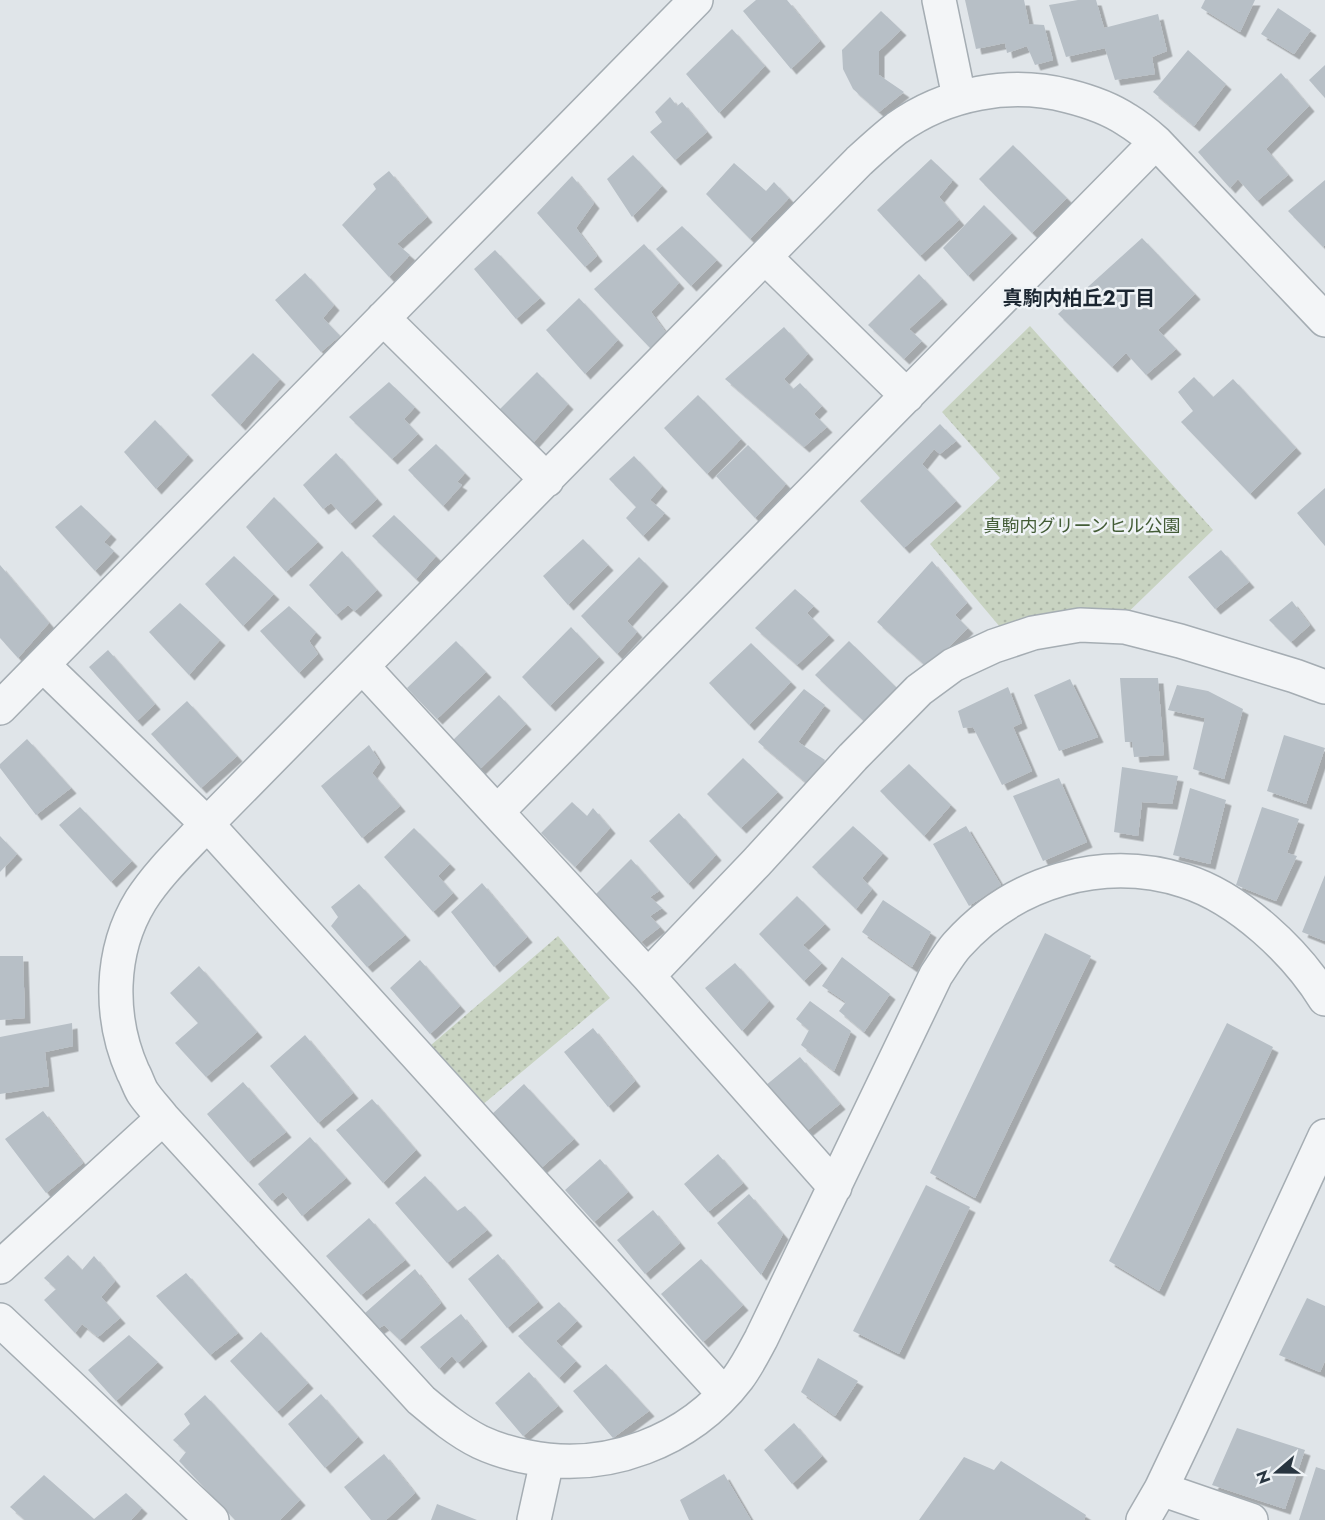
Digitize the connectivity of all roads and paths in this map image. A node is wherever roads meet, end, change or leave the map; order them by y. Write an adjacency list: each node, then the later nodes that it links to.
1 (696, 0): 7 (street)
2 (939, 0): 3 (street)
3 (959, 98): 4 (street); 5 (street)
4 (1156, 142): 6 (street); 8 (street)
5 (765, 257): 8 (street); 9 (street)
6 (1322, 309)
7 (383, 318): 9 (street); 10 (street)
8 (907, 396): 14 (street)
9 (547, 480): 11 (street)
10 (43, 664): 13 (street); 15 (street)
11 (363, 667): 14 (street); 15 (street)
12 (1325, 687): 16 (street)
13 (0, 708)
14 (497, 812): 16 (street)
15 (207, 824): 18 (street); 23 (street)
16 (648, 976): 20 (street)
17 (1325, 999): 20 (street)
18 (163, 1118): 21 (street); 24 (street)
19 (1325, 1136): 25 (street)
20 (835, 1187): 23 (street)
21 (0, 1267)
22 (0, 1320): 26 (street)
23 (724, 1394): 24 (street)
24 (547, 1461): 27 (street)
25 (1161, 1489): 28 (street); 29 (street)
26 (212, 1520)
27 (534, 1520)
28 (1143, 1520)
29 (1251, 1520)

